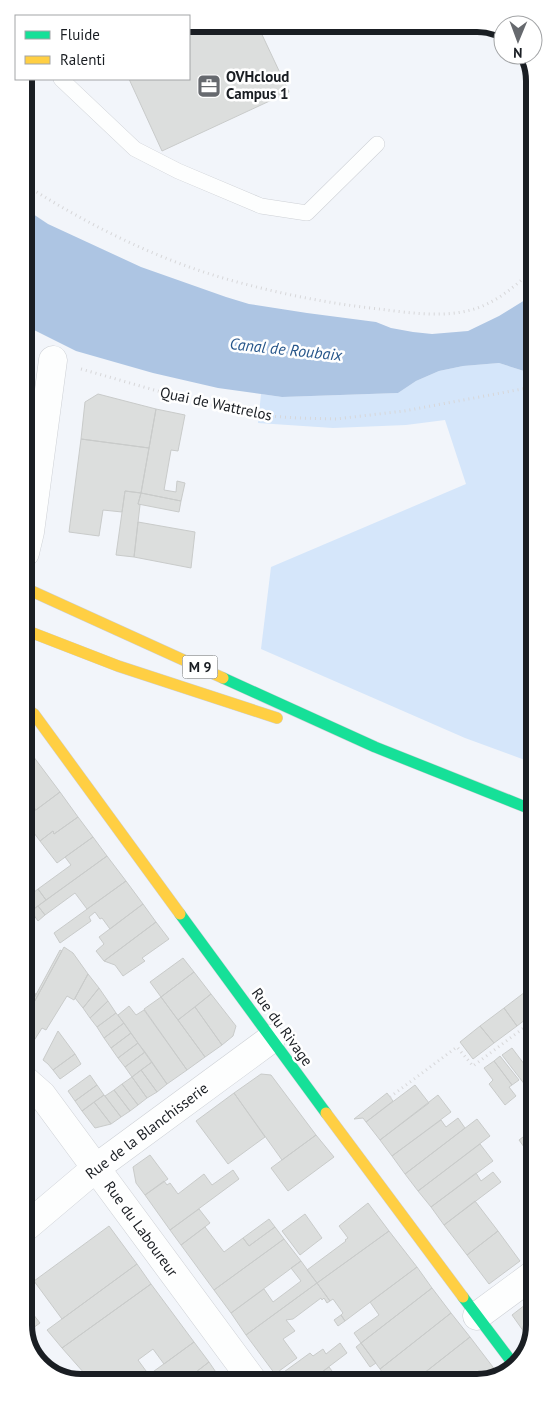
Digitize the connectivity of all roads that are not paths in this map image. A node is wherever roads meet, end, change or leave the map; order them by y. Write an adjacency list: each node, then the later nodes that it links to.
1 (62, 80): 2 (lane)
2 (377, 144)
3 (53, 360): 4 (street)
4 (33, 512)
5 (33, 591): 8 (main road, M 9)
6 (33, 633): 8 (main road, M 9)
7 (32, 713): 10 (main road, Rue du Rivage)
8 (375, 747): 9 (main road, M 9)
9 (526, 807)
10 (271, 1038): 12 (street, Rue de la Blanchisserie); 15 (main road, Rue du Rivage)
11 (32, 1086): 12 (street, Rue du Laboureur)
12 (97, 1167): 13 (street, Rue de la Blanchisserie); 17 (street, Rue du Laboureur)
13 (32, 1222)
14 (526, 1280): 15 (street)
15 (477, 1316): 16 (main road, Rue du Rivage)
16 (510, 1360)
17 (247, 1373)

